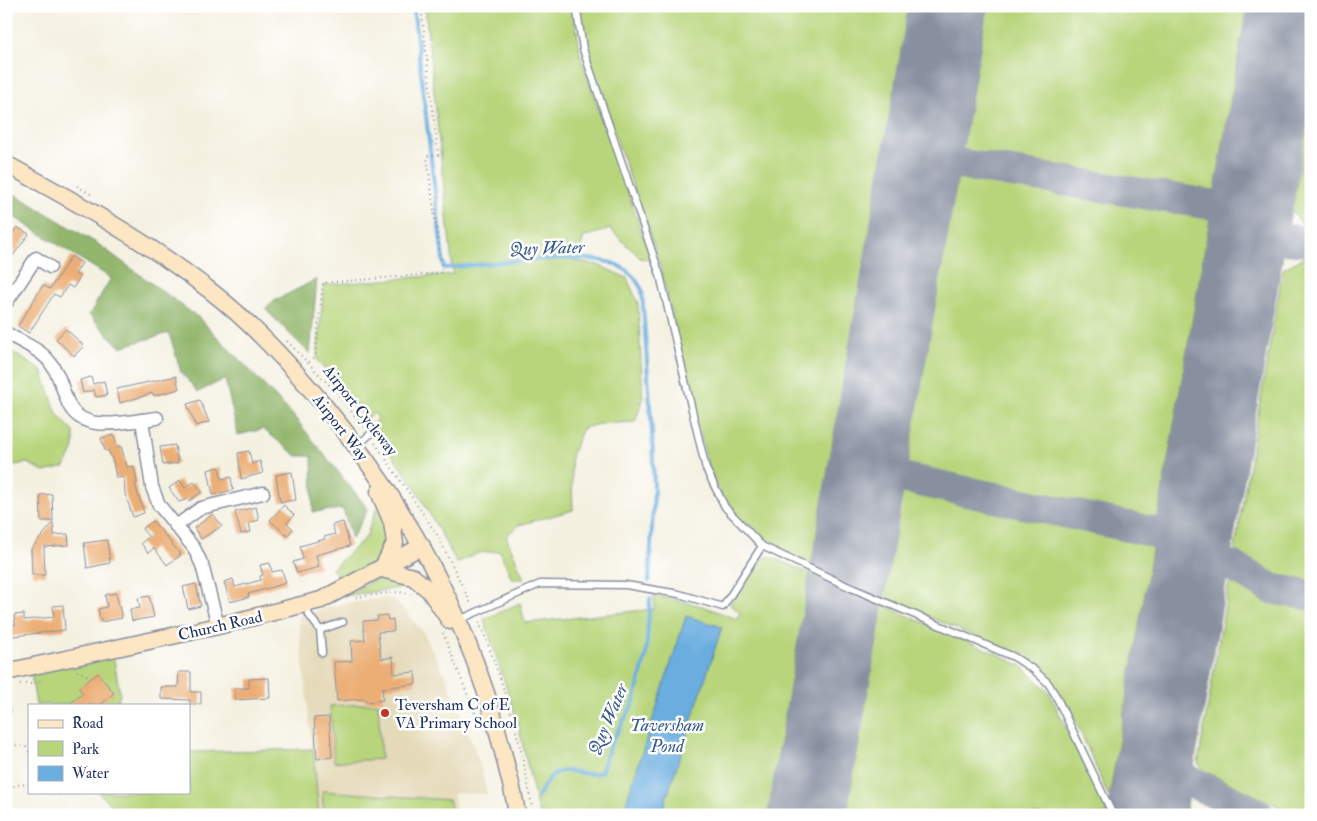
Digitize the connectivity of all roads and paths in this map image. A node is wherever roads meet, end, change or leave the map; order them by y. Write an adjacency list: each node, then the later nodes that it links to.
1 (421, 6): 10 (path)
2 (576, 6): 17 (lane)
3 (6, 164): 13 (street, Airport Way)
4 (77, 186): 5 (path)
5 (93, 195)
6 (50, 267): 7 (street)
7 (6, 303)
8 (6, 333): 12 (street)
9 (281, 334): 10 (path, Airport Cycleway)
10 (309, 362): 13 (path, Airport Cycleway)
11 (157, 418): 12 (street)
12 (142, 420): 15 (street)
13 (368, 437): 16 (street, Airport Way); 18 (street); 22 (path, Airport Cycleway)
14 (264, 493): 15 (street)
15 (176, 526): 25 (street)
16 (422, 546): 18 (street, Church Road); 23 (street, Airport Way)
17 (762, 546): 22 (lane); 38 (lane)
18 (382, 569): 21 (street, Church Road); 29 (street)
19 (414, 594): 20 (path)
20 (351, 598)
21 (306, 604): 25 (street, Church Road); 27 (lane)
22 (475, 613): 23 (lane); 37 (path, Airport Cycleway)
23 (458, 621): 29 (street, Airport Way)
24 (343, 622): 27 (lane)
25 (218, 626): 30 (street, Church Road)
26 (441, 629): 31 (path)
27 (320, 630): 28 (lane)
28 (322, 653)
29 (475, 660): 36 (street, Airport Way)
30 (6, 672)
31 (483, 734)
32 (6, 744): 33 (path)
33 (28, 750)
34 (28, 784): 35 (path)
35 (6, 793)
36 (518, 815)
37 (533, 815)
38 (1113, 815)

